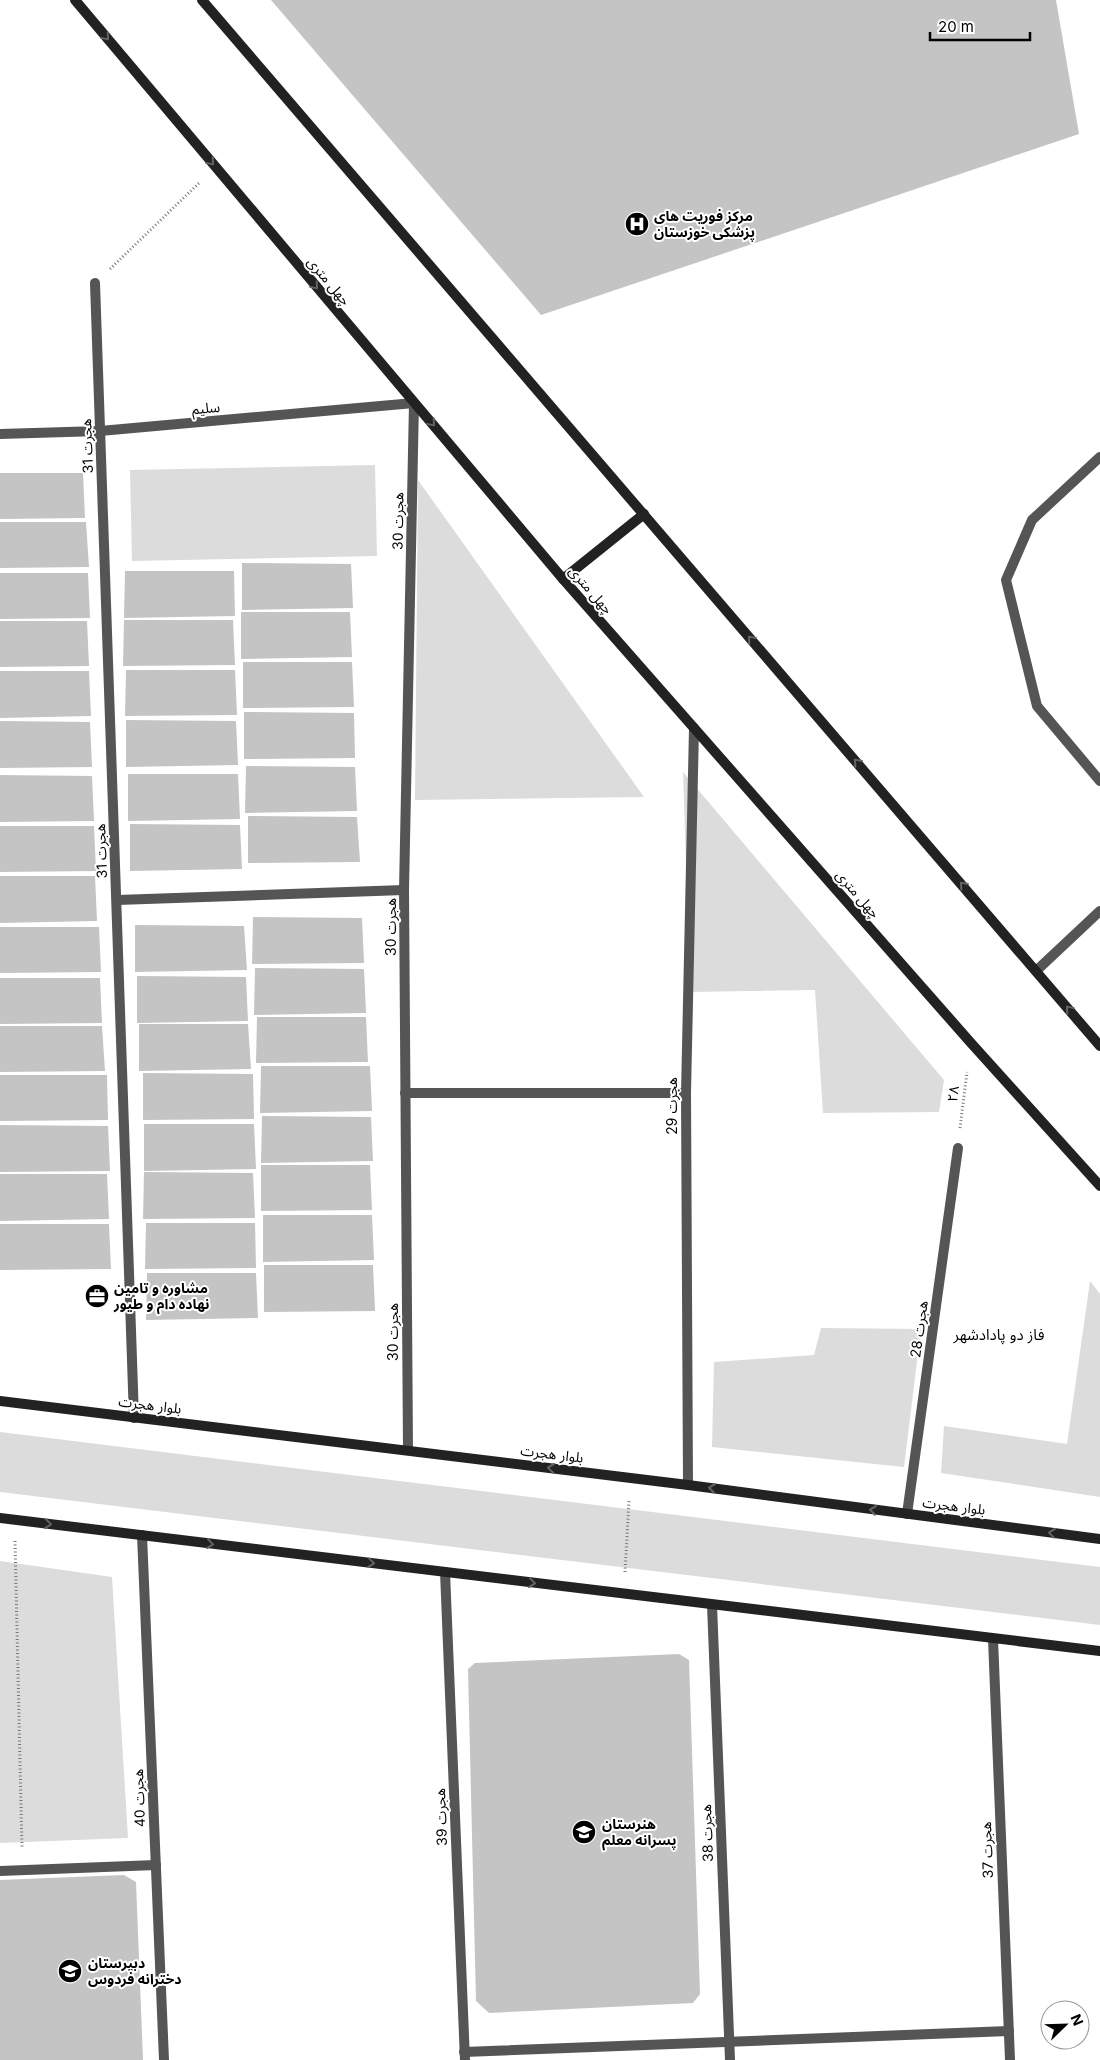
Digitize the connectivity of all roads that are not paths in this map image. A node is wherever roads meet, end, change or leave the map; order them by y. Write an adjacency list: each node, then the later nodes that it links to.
1 (75, 0): 4 (main road, چهل متری, one-way to 4)
2 (202, 0): 8 (main road)
3 (95, 283): 5 (street, هجرت 31)
4 (414, 403): 5 (street, سلیم); 9 (main road, چهل متری, one-way to 9); 12 (street, هجرت 30)
5 (100, 431): 6 (street, سلیم); 13 (street, هجرت 31)
6 (0, 434)
7 (1100, 457): 11 (street)
8 (644, 514): 9 (main road); 15 (main road, one-way to 8)
9 (563, 579): 10 (main road, چهل متری)
10 (694, 728): 18 (street, هجرت 29); 20 (main road, چهل متری)
11 (1100, 781)
12 (404, 890): 13 (street); 17 (street, هجرت 30)
13 (116, 900): 22 (street, هجرت 31)
14 (1100, 911): 15 (street)
15 (1036, 970): 16 (main road, one-way to 15)
16 (1100, 1046)
17 (406, 1093): 18 (street); 23 (street, هجرت 30)
18 (686, 1093): 24 (street, هجرت 29)
19 (958, 1148): 25 (street, هجرت 28)
20 (1100, 1186)
21 (0, 1401): 22 (main road, بلوار هجرت)
22 (134, 1418): 23 (main road, بلوار هجرت)
23 (408, 1450): 24 (main road, بلوار هجرت, one-way to 23)
24 (688, 1485): 25 (main road, بلوار هجرت, one-way to 24)
25 (907, 1514): 28 (main road, بلوار هجرت, one-way to 25)
26 (0, 1518): 27 (main road, one-way to 27)
27 (142, 1535): 29 (main road, one-way to 29); 33 (street, هجرت 40)
28 (1100, 1539)
29 (445, 1572): 30 (main road, one-way to 30); 37 (street, هجرت 39)
30 (712, 1605): 31 (main road); 36 (street, هجرت 38)
31 (993, 1639): 32 (main road); 35 (street, هجرت 37)
32 (1100, 1651)
33 (156, 1865): 34 (street); 38 (street, هجرت 40)
34 (0, 1871)
35 (1009, 2032): 36 (street); 40 (street, هجرت 37)
36 (730, 2042): 37 (street); 39 (street, هجرت 38)
37 (465, 2056)
38 (164, 2060)
39 (730, 2060)
40 (1010, 2060)

